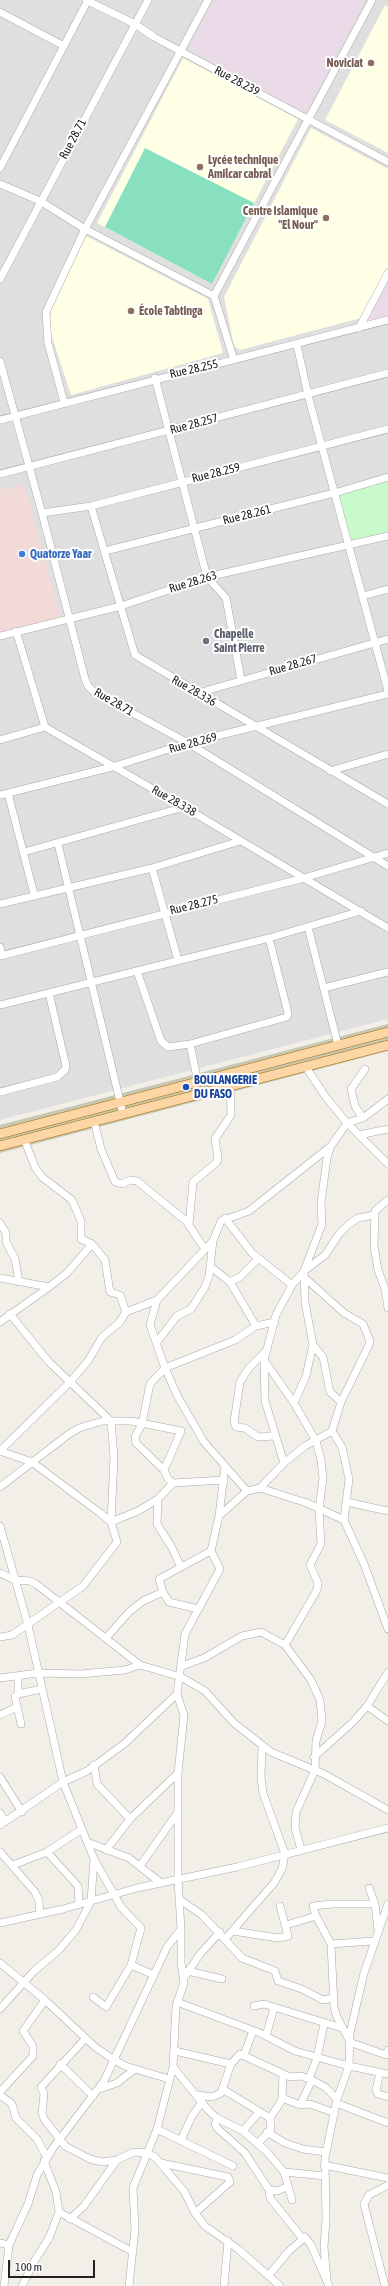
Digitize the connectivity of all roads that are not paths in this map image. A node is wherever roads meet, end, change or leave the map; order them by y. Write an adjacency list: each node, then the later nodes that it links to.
1 (87, 0): 6 (street, Rue 28.239); 7 (street)
2 (148, 0): 6 (street, Rue 28.71)
3 (208, 0): 8 (street)
4 (372, 0): 9 (street)
5 (0, 12): 7 (street)
6 (135, 24): 8 (street, Rue 28.239); 13 (street, Rue 28.71)
7 (64, 46): 11 (street)
8 (181, 52): 9 (street, Rue 28.239); 14 (street)
9 (309, 118): 10 (street, Rue 28.239); 17 (street)
10 (388, 162)
11 (0, 168)
12 (0, 184): 13 (street)
13 (40, 201): 14 (street); 16 (street, Rue 28.71)
14 (85, 229): 17 (street); 26 (street)
15 (388, 273): 19 (street)
16 (0, 279)
17 (214, 296): 21 (street)
18 (388, 320): 19 (street, Rue 28.255)
19 (359, 328): 20 (street, Rue 28.255)
20 (297, 345): 21 (street, Rue 28.255); 25 (street)
21 (234, 360): 24 (street, Rue 28.255)
22 (0, 361): 27 (street, Rue 28.71)
23 (388, 373): 25 (street, Rue 28.257)
24 (155, 378): 26 (street, Rue 28.255); 30 (street)
25 (308, 395): 30 (street, Rue 28.257); 31 (street)
26 (64, 402): 27 (street, Rue 28.255)
27 (14, 416): 28 (street, Rue 28.255); 32 (street, Rue 28.71)
28 (0, 420)
29 (388, 429): 31 (street, Rue 28.259)
30 (169, 431): 32 (street, Rue 28.257); 35 (street)
31 (322, 446): 35 (street, Rue 28.259); 36 (street)
32 (28, 466): 33 (street, Rue 28.257); 38 (street, Rue 28.71)
33 (0, 474)
34 (388, 477): 36 (street, Rue 28.261)
35 (182, 482): 37 (street, Rue 28.259); 39 (street)
36 (334, 493): 39 (street, Rue 28.261); 41 (street)
37 (91, 506): 38 (street, Rue 28.259); 42 (street, Rue 28.336)
38 (42, 513): 47 (street, Rue 28.71)
39 (193, 528): 42 (street, Rue 28.261); 43 (street)
40 (388, 536): 41 (street, Rue 28.263)
41 (349, 546): 43 (street, Rue 28.263); 45 (street)
42 (106, 551): 46 (street, Rue 28.336)
43 (207, 577): 46 (street, Rue 28.263); 52 (street)
44 (388, 589): 45 (street)
45 (363, 596): 51 (street)
46 (121, 606): 47 (street, Rue 28.263); 54 (street, Rue 28.336)
47 (69, 617): 48 (street, Rue 28.263); 59 (street, Rue 28.71)
48 (16, 631): 49 (street, Rue 28.263); 56 (street)
49 (0, 636)
50 (388, 639): 51 (street, Rue 28.267)
51 (375, 642): 52 (street, Rue 28.267); 53 (street)
52 (241, 680): 54 (street, Rue 28.267)
53 (388, 691)
54 (198, 693): 57 (street, Rue 28.336)
55 (388, 694): 57 (street, Rue 28.269)
56 (45, 727): 58 (street); 61 (street, Rue 28.338)
57 (254, 727): 59 (street, Rue 28.269); 62 (street, Rue 28.336)
58 (0, 740)
59 (188, 743): 61 (street, Rue 28.269); 71 (street, Rue 28.71)
60 (388, 754): 62 (street)
61 (112, 767): 63 (street, Rue 28.269); 66 (street, Rue 28.338)
62 (330, 772): 65 (street, Rue 28.336)
63 (8, 793): 64 (street, Rue 28.269); 69 (street)
64 (0, 795)
65 (388, 804)
66 (184, 807): 67 (street, Rue 28.338); 68 (street)
67 (240, 841): 73 (street); 74 (street, Rue 28.338)
68 (58, 844): 69 (street); 75 (street)
69 (24, 852): 76 (street)
70 (388, 853): 71 (street, Rue 28.275)
71 (371, 857): 72 (street, Rue 28.71); 74 (street, Rue 28.275)
72 (388, 866)
73 (152, 868): 75 (street); 79 (street)
74 (304, 878): 78 (street, Rue 28.338); 79 (street, Rue 28.275)
75 (69, 887): 76 (street); 82 (street)
76 (34, 894): 77 (street)
77 (0, 904)
78 (361, 911): 80 (street); 81 (street, Rue 28.338)
79 (166, 912): 82 (street, Rue 28.275); 86 (street)
80 (308, 927): 83 (street); 90 (street)
81 (388, 928)
82 (79, 936): 85 (street, Rue 28.275); 89 (street)
83 (269, 938): 86 (street); 94 (street)
84 (0, 947): 85 (street)
85 (1, 956)
86 (178, 960): 87 (street)
87 (136, 971): 89 (street); 94 (street)
88 (388, 972): 90 (street)
89 (91, 982): 91 (street); 103 (street)
90 (324, 988): 95 (street)
91 (49, 993): 92 (street); 101 (street)
92 (0, 1005)
93 (388, 1032): 95 (main road)
94 (190, 1044): 99 (street)
95 (338, 1045): 99 (main road)
96 (388, 1045): 97 (main road)
97 (306, 1067): 100 (main road); 107 (street)
98 (365, 1069): 105 (street)
99 (198, 1083): 103 (main road)
100 (230, 1085): 104 (main road); 119 (street)
101 (0, 1092)
102 (388, 1099): 105 (street)
103 (120, 1103): 104 (street); 109 (main road)
104 (123, 1114): 106 (main road)
105 (363, 1118): 107 (street)
106 (94, 1121): 111 (main road); 119 (street)
107 (347, 1123): 110 (street); 113 (street)
108 (388, 1129): 110 (street)
109 (0, 1134)
110 (359, 1135): 114 (street)
111 (24, 1139): 112 (main road); 121 (street)
112 (0, 1146)
113 (331, 1146): 117 (street); 125 (street)
114 (388, 1164)
115 (388, 1200): 116 (street)
116 (374, 1215): 125 (street); 132 (street)
117 (225, 1218): 120 (street); 123 (street)
118 (0, 1223): 127 (street)
119 (189, 1225): 122 (street)
120 (213, 1241): 122 (street); 124 (street)
121 (92, 1244): 130 (street); 133 (street)
122 (205, 1249): 131 (street)
123 (258, 1259): 128 (street); 129 (street)
124 (211, 1267): 128 (street); 138 (street)
125 (304, 1274): 129 (street); 139 (street); 145 (street)
126 (0, 1278): 127 (street)
127 (19, 1282): 130 (street)
128 (230, 1282): 137 (street)
129 (292, 1285): 136 (street)
130 (49, 1287): 134 (street)
131 (157, 1300): 133 (street); 138 (street)
132 (388, 1308)
133 (126, 1312): 143 (street)
134 (10, 1314): 135 (street); 143 (street)
135 (0, 1322)
136 (275, 1322): 137 (street); 140 (street)
137 (256, 1326): 142 (street)
138 (157, 1342): 142 (street)
139 (313, 1345): 144 (street); 145 (street)
140 (266, 1350): 141 (street); 151 (street)
141 (264, 1360): 144 (street); 151 (street)
142 (165, 1368): 147 (street); 148 (street)
143 (71, 1381): 146 (street); 153 (street)
144 (294, 1402): 152 (street)
145 (341, 1402): 150 (street)
146 (111, 1421): 147 (street); 154 (street); 169 (street)
147 (142, 1424): 149 (street); 157 (street)
148 (194, 1427): 149 (street); 156 (street)
149 (181, 1431): 157 (street)
150 (332, 1431): 152 (street); 164 (street)
151 (275, 1436): 155 (street)
152 (316, 1440): 155 (street); 165 (street)
153 (0, 1451): 154 (street)
154 (32, 1462): 160 (street); 169 (street)
155 (284, 1463): 161 (street)
156 (225, 1466): 158 (street); 162 (street)
157 (164, 1470): 159 (street)
158 (224, 1480): 159 (street); 167 (street)
159 (174, 1483): 163 (street)
160 (0, 1487)
161 (260, 1488): 162 (street); 165 (street)
162 (247, 1491): 167 (street)
163 (158, 1499): 169 (street); 172 (street)
164 (347, 1502): 166 (street); 168 (street)
165 (320, 1509): 168 (street); 182 (street)
166 (388, 1511)
167 (219, 1516): 171 (street)
168 (344, 1520): 179 (street)
169 (111, 1522): 176 (street)
170 (0, 1526): 174 (street)
171 (211, 1551): 172 (street); 177 (street)
172 (181, 1567): 175 (street)
173 (0, 1573): 174 (street)
174 (15, 1580): 176 (street); 178 (street)
175 (163, 1592): 177 (street); 181 (street)
176 (61, 1602): 178 (street); 181 (street)
177 (198, 1609): 184 (street)
178 (28, 1625): 180 (street); 186 (street)
179 (388, 1629)
180 (0, 1637)
181 (106, 1638): 183 (street)
182 (285, 1645): 184 (street); 200 (street)
183 (140, 1665): 186 (street); 188 (street)
184 (182, 1666): 188 (street)
185 (388, 1672): 193 (street)
186 (38, 1673): 187 (street); 190 (street)
187 (18, 1676): 189 (street); 191 (street)
188 (181, 1677): 192 (street); 199 (street)
189 (0, 1678)
190 (42, 1689): 191 (street); 205 (street)
191 (18, 1694): 194 (street)
192 (177, 1694): 201 (street); 203 (street)
193 (366, 1706): 196 (street); 200 (street)
194 (17, 1707): 195 (street); 197 (street)
195 (0, 1715)
196 (386, 1719): 198 (street)
197 (21, 1724)
198 (388, 1727)
199 (262, 1747): 202 (street); 219 (street)
200 (314, 1757): 202 (street)
201 (94, 1765): 205 (street); 210 (street)
202 (315, 1770): 206 (street); 216 (street)
203 (178, 1773): 208 (street); 210 (street)
204 (0, 1777): 207 (street)
205 (63, 1782): 207 (street); 213 (street)
206 (388, 1810)
207 (22, 1812): 211 (street)
208 (178, 1812): 222 (street); 223 (street)
209 (0, 1813): 211 (street)
210 (130, 1820): 215 (street)
211 (3, 1824)
212 (388, 1828): 216 (street)
213 (82, 1829): 214 (street); 217 (street)
214 (87, 1842): 215 (street); 220 (street)
215 (106, 1850): 222 (street)
216 (301, 1850): 219 (street)
217 (46, 1852): 221 (street); 229 (street)
218 (0, 1853): 221 (street)
219 (285, 1854): 223 (street); 239 (street)
220 (94, 1859): 226 (street); 228 (street)
221 (13, 1865): 233 (street)
222 (140, 1866): 224 (street)
223 (178, 1880): 224 (street); 227 (street)
224 (161, 1883): 226 (street)
225 (369, 1888): 230 (street)
226 (113, 1894): 228 (street); 245 (street)
227 (179, 1899): 237 (street); 240 (street)
228 (91, 1901): 229 (street); 250 (street)
229 (79, 1904): 233 (street)
230 (375, 1904): 234 (street); 238 (street)
231 (388, 1904): 238 (street)
232 (280, 1906): 236 (street)
233 (40, 1913): 235 (street)
234 (316, 1916): 236 (street); 243 (street)
235 (0, 1923)
236 (286, 1925): 239 (street)
237 (181, 1929): 247 (street); 248 (street)
238 (378, 1929): 242 (street)
239 (233, 1931): 241 (street)
240 (220, 1932): 241 (street); 246 (street)
241 (226, 1938): 252 (street)
242 (374, 1941): 243 (street); 263 (street)
243 (331, 1944): 252 (street)
244 (0, 1963): 250 (street)
245 (131, 1965): 247 (street); 251 (street)
246 (188, 1971): 248 (street); 249 (street)
247 (154, 1975): 268 (street)
248 (184, 1978): 254 (street)
249 (222, 1979)
250 (24, 1982): 253 (street); 257 (street)
251 (93, 1997)
252 (333, 1998): 259 (street)
253 (45, 2000): 262 (street); 281 (street)
254 (177, 2002): 260 (street); 265 (street)
255 (254, 2006): 256 (street)
256 (274, 2008): 258 (street); 261 (street)
257 (0, 2009)
258 (324, 2024): 259 (street); 267 (street)
259 (342, 2028): 263 (street)
260 (253, 2031): 261 (street); 266 (street)
261 (266, 2036): 267 (street)
262 (85, 2039): 268 (street); 269 (street)
263 (349, 2041): 264 (street); 271 (street)
264 (388, 2050)
265 (175, 2051): 270 (street); 272 (street)
266 (244, 2055): 270 (street); 275 (street)
267 (317, 2058): 271 (street); 278 (street)
268 (114, 2060): 273 (street); 279 (street)
269 (60, 2064): 284 (street); 298 (street)
270 (231, 2064): 280 (street)
271 (349, 2066): 274 (street); 287 (street)
272 (173, 2067): 277 (street); 283 (street)
273 (135, 2069): 277 (street); 279 (street)
274 (380, 2072): 276 (street); 285 (street)
275 (283, 2074): 278 (street); 286 (street)
276 (388, 2074)
277 (169, 2079): 295 (street)
278 (311, 2080): 287 (street); 289 (street)
279 (99, 2089): 284 (street)
280 (224, 2090): 283 (street); 290 (street)
281 (0, 2092)
282 (0, 2095): 303 (street)
283 (197, 2095): 288 (street)
284 (93, 2096): 298 (street)
285 (388, 2097)
286 (282, 2098): 289 (street); 293 (street)
287 (337, 2101): 291 (street); 294 (street)
288 (202, 2102): 292 (street); 299 (street)
289 (300, 2105): 291 (street)
290 (260, 2112): 293 (street); 296 (street)
291 (334, 2113): 301 (street)
292 (218, 2118): 296 (street); 313 (street)
293 (270, 2118): 297 (street)
294 (388, 2123)
295 (157, 2129): 299 (street); 302 (street)
296 (243, 2131): 300 (street)
297 (267, 2132): 300 (street); 301 (street)
298 (60, 2139): 303 (street); 304 (street)
299 (181, 2140): 307 (street)
300 (258, 2144): 308 (street)
301 (326, 2152): 306 (street)
302 (148, 2153): 304 (street); 305 (street); 322 (street)
303 (45, 2160): 315 (street); 321 (street)
304 (117, 2160): 317 (street)
305 (161, 2163): 316 (street); 316 (street)
306 (324, 2165): 309 (street); 310 (street)
307 (233, 2166)
308 (284, 2172): 309 (street); 312 (street)
309 (325, 2176): 324 (street)
310 (388, 2178)
311 (388, 2184): 330 (street)
312 (288, 2187): 313 (street); 314 (street)
313 (269, 2190): 318 (street)
314 (292, 2200)
315 (59, 2212): 317 (street); 326 (street)
316 (195, 2213): 319 (street)
317 (70, 2219): 322 (street)
318 (302, 2238): 323 (street); 324 (street)
319 (228, 2241): 323 (street); 328 (street)
320 (0, 2243): 321 (street)
321 (9, 2245): 325 (street)
322 (133, 2252): 327 (street)
323 (268, 2275): 329 (street)
324 (328, 2283)
325 (4, 2286)
326 (22, 2286)
327 (129, 2286)
328 (224, 2286)
329 (280, 2286)
330 (385, 2286)

